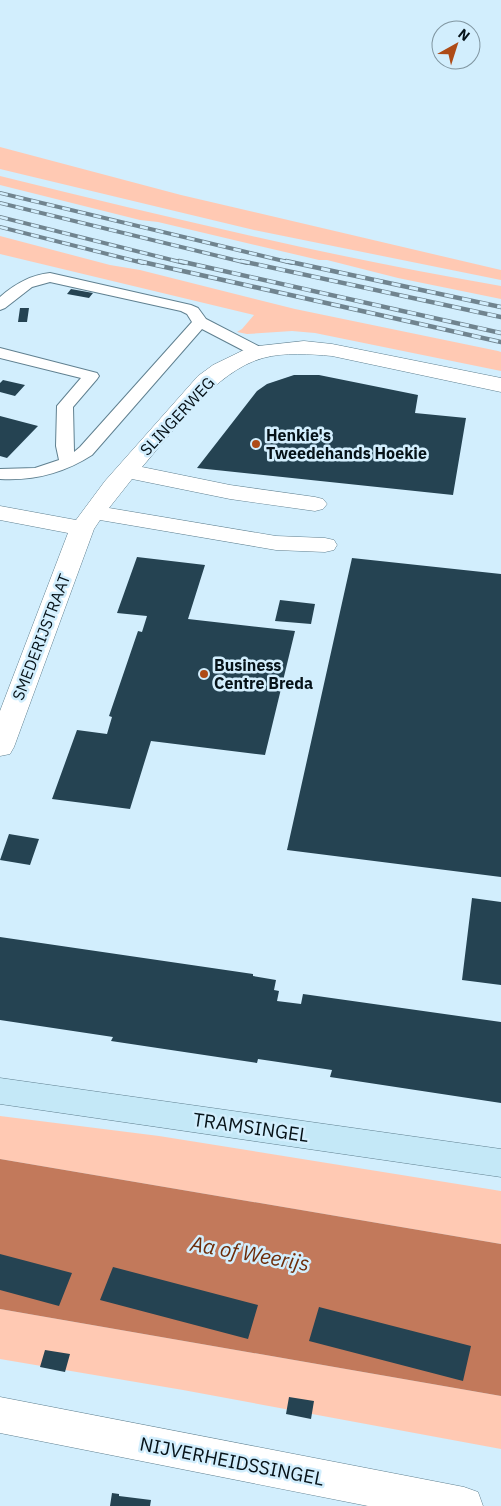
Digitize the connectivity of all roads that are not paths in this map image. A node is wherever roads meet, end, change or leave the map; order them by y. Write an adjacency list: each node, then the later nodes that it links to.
1 (0, 305): 2 (lane)
2 (200, 322): 3 (lane); 6 (lane)
3 (258, 352): 5 (street, SLINGERWEG); 7 (street, SLINGERWEG)
4 (0, 353): 6 (lane)
5 (501, 384)
6 (68, 463): 8 (lane)
7 (126, 470): 9 (street); 11 (street, SLINGERWEG)
8 (0, 474)
9 (315, 504)
10 (0, 514): 11 (street)
11 (88, 520): 12 (street); 13 (street, SMEDERIJSTRAAT)
12 (325, 545)
13 (0, 747)
14 (0, 1091): 15 (main road, TRAMSINGEL)
15 (501, 1163)
16 (0, 1415): 17 (street, NIJVERHEIDSSINGEL)
17 (464, 1506)

